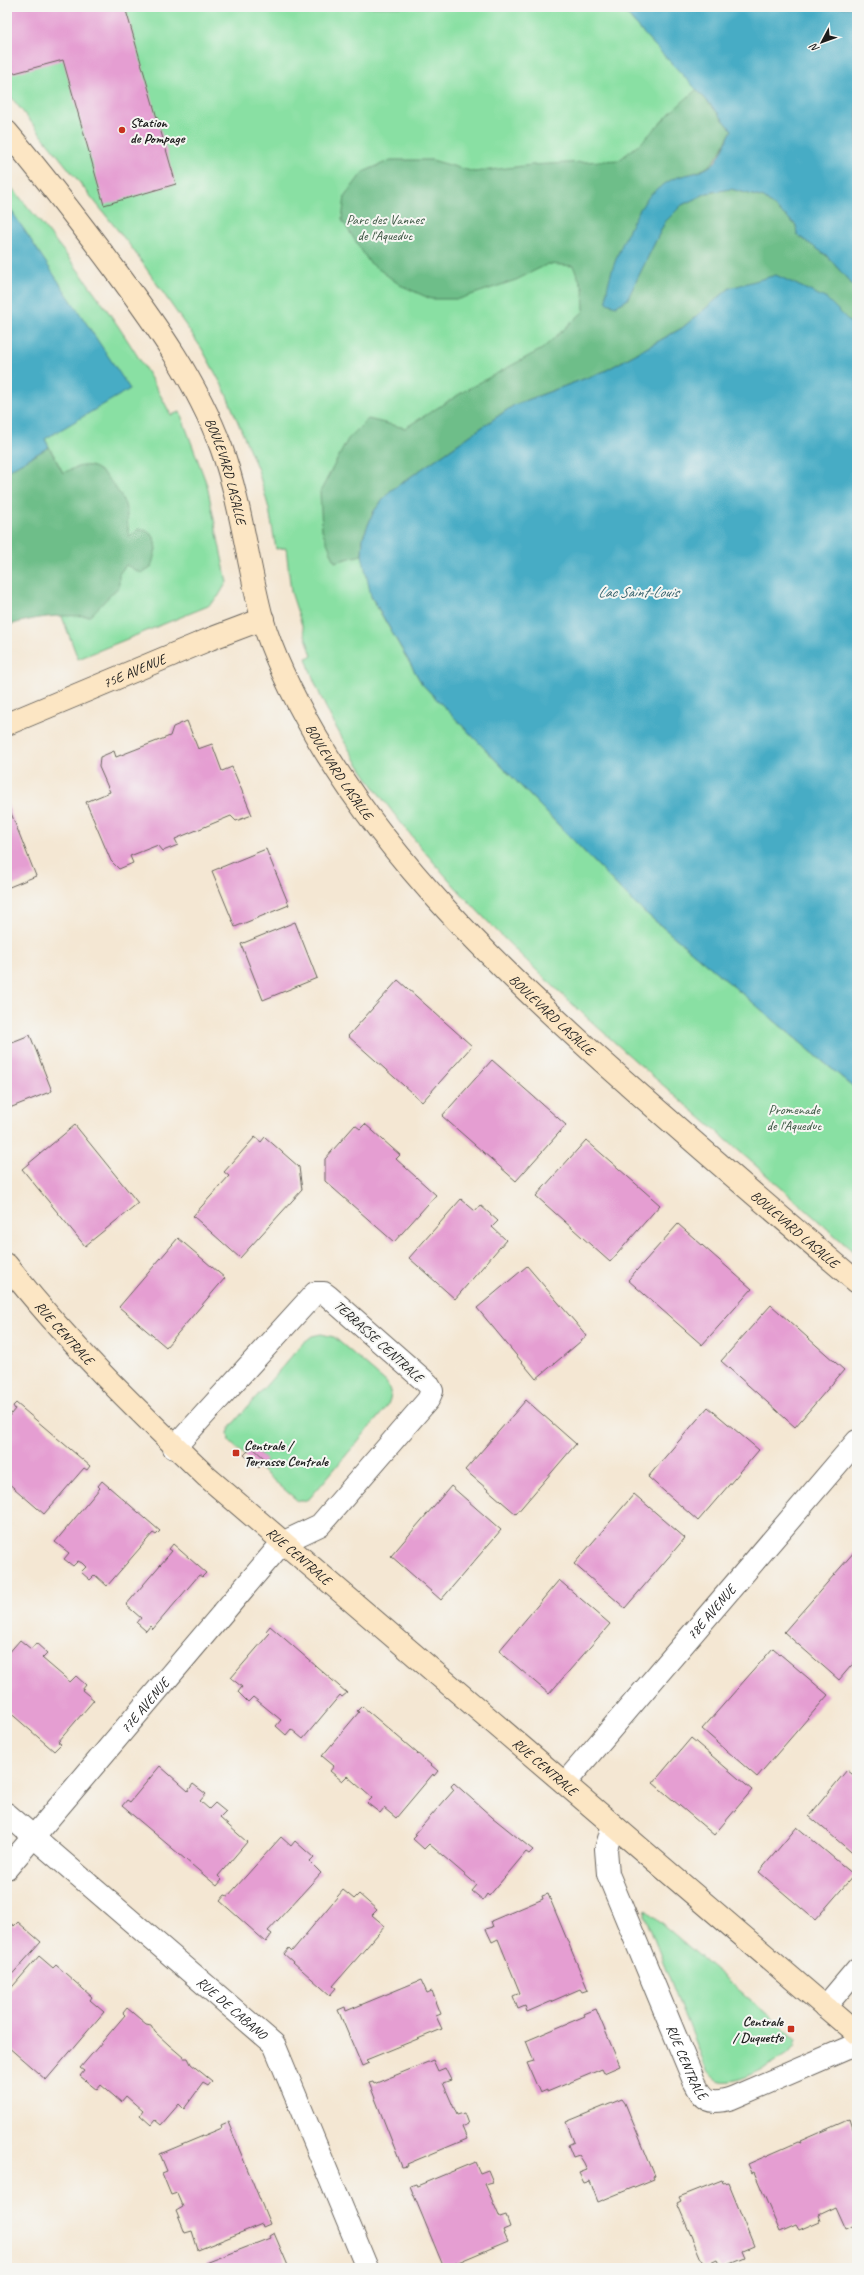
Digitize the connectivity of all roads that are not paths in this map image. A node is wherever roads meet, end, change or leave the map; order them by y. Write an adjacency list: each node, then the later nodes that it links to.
1 (7, 132): 2 (main road, BOULEVARD LASALLE)
2 (263, 619): 3 (main road, 75E AVENUE); 5 (main road, BOULEVARD LASALLE)
3 (7, 724)
4 (7, 1265): 7 (main road, RUE CENTRALE)
5 (857, 1282)
6 (857, 1441): 9 (street, 78E AVENUE)
7 (174, 1448): 8 (main road, RUE CENTRALE); 8 (street, TERRASSE CENTRALE)
8 (282, 1543): 9 (main road, RUE CENTRALE); 12 (street, 77E AVENUE)
9 (565, 1783): 11 (main road, RUE CENTRALE)
10 (7, 1814): 12 (street, RUE DE CABANO)
11 (613, 1825): 15 (main road, RUE CENTRALE); 17 (street, RUE CENTRALE)
12 (34, 1837): 13 (street, 77E AVENUE); 18 (street, RUE DE CABANO)
13 (7, 1868)
14 (857, 1969): 15 (street)
15 (825, 2007): 16 (main road, RUE CENTRALE)
16 (857, 2034)
17 (857, 2044)
18 (367, 2268)

